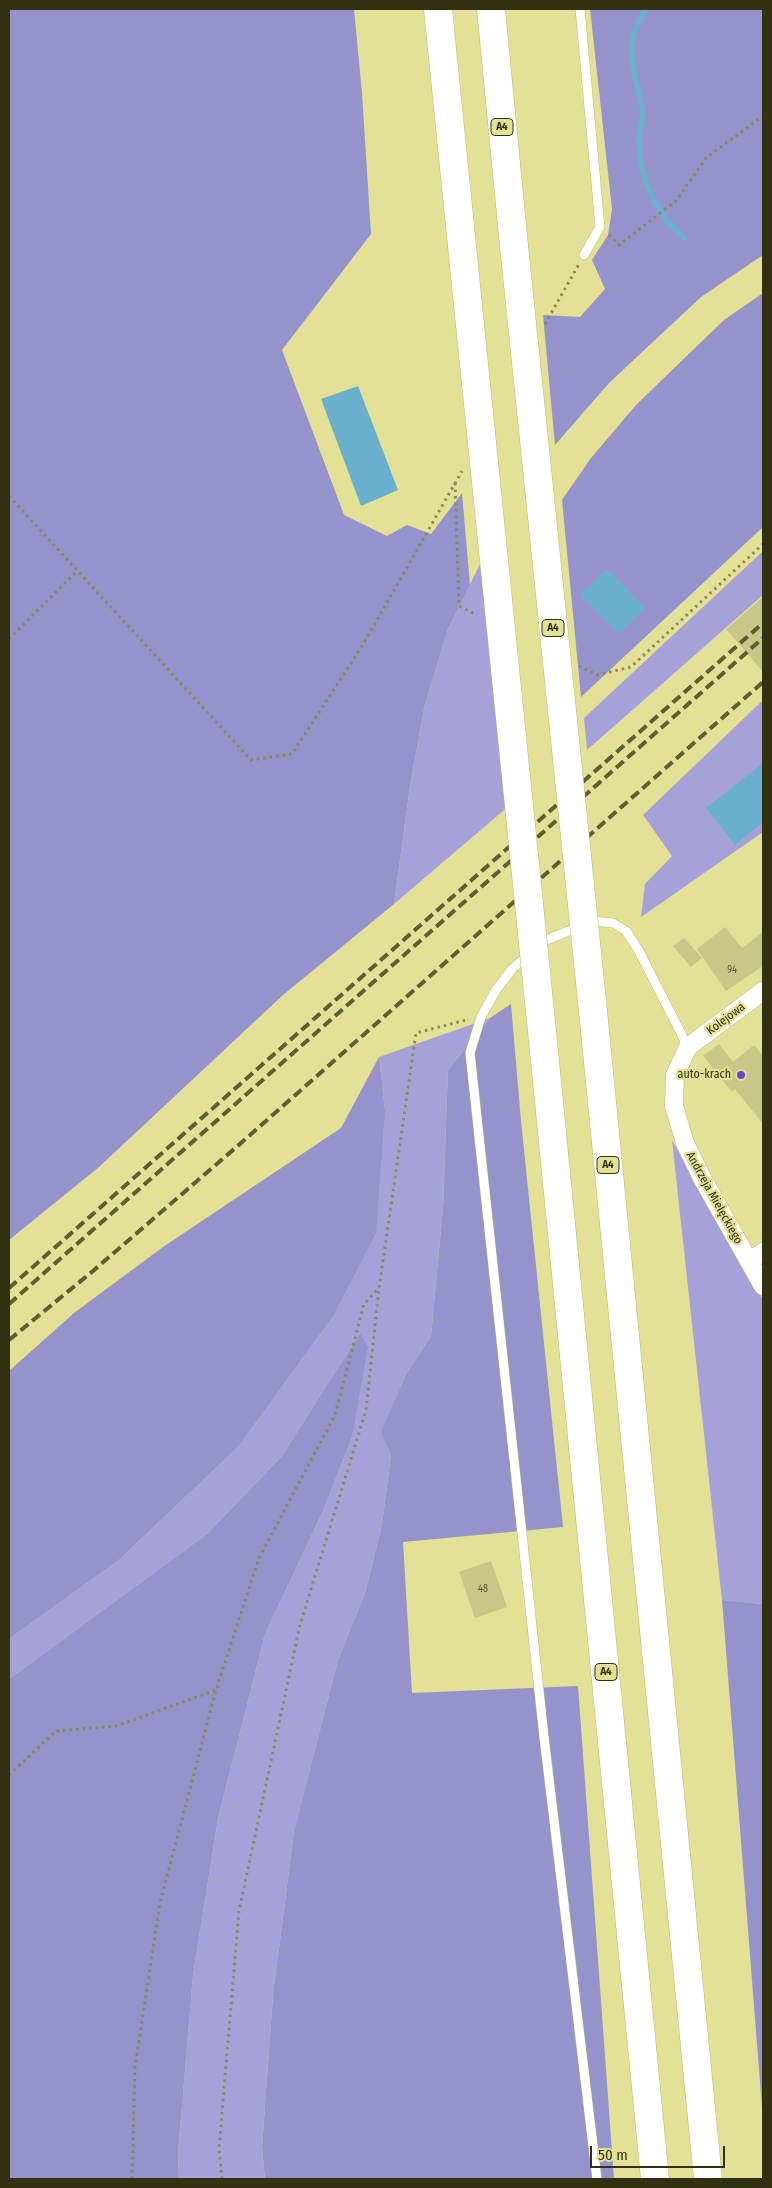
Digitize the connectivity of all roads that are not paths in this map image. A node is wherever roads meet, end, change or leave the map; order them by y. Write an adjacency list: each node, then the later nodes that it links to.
1 (438, 9): 10 (highway, A4, bridge)
2 (491, 9): 11 (highway, A4, bridge)
3 (580, 9): 4 (lane)
4 (584, 255)
5 (763, 991): 6 (street, Kolejowa)
6 (688, 1047): 7 (street, Andrzeja Mielęckiego); 9 (lane)
7 (756, 1256): 8 (street, Andrzeja Mielęckiego)
8 (763, 1286)
9 (597, 2179)
10 (656, 2179)
11 (708, 2179)

